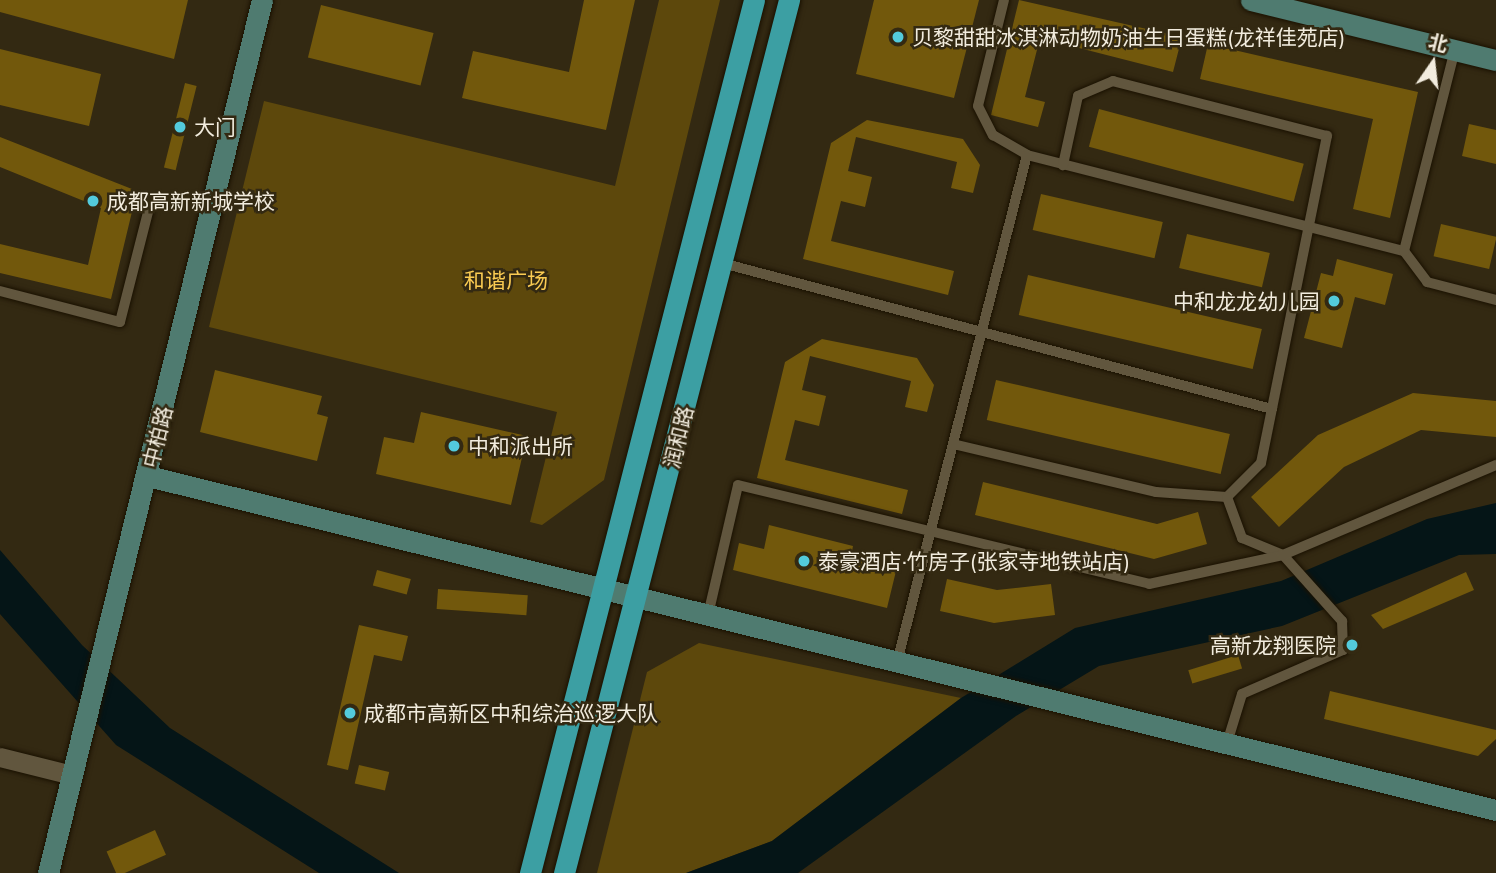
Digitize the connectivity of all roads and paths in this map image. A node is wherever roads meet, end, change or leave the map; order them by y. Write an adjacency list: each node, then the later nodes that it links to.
1 (262, 0): 22 (street, 中柏路)
2 (754, 0): 26 (main road, 润和路)
3 (789, 0): 15 (main road, 润和路)
4 (1004, 0): 10 (lane)
5 (1251, 0): 8 (street)
6 (1303, 0): 7 (street)
7 (1496, 48)
8 (1455, 50): 9 (street); 14 (lane)
9 (1496, 60)
10 (1027, 155): 11 (lane); 18 (lane)
11 (1063, 164): 13 (lane); 13 (lane)
12 (148, 212): 16 (lane)
13 (1311, 227): 14 (lane); 19 (lane)
14 (1404, 251): 17 (lane)
15 (722, 263): 18 (lane); 27 (main road, 润和路)
16 (0, 291)
17 (1496, 300)
18 (982, 332): 19 (lane); 20 (lane)
19 (1272, 409): 23 (lane)
20 (953, 444): 23 (lane); 24 (lane)
21 (1496, 465): 25 (lane)
22 (148, 476): 26 (street); 32 (street, 中柏路)
23 (1227, 497): 25 (lane)
24 (931, 531): 25 (lane); 28 (lane); 29 (lane)
25 (1283, 555): 30 (lane)
26 (601, 588): 27 (street); 35 (main road, 润和路)
27 (637, 597): 28 (street); 36 (main road, 润和路)
28 (708, 615): 29 (street)
29 (897, 662): 30 (street)
30 (1227, 744): 33 (street)
31 (0, 757): 32 (street)
32 (72, 775): 34 (street, 中柏路)
33 (1496, 810)
34 (48, 873)
35 (530, 873)
36 (564, 873)

